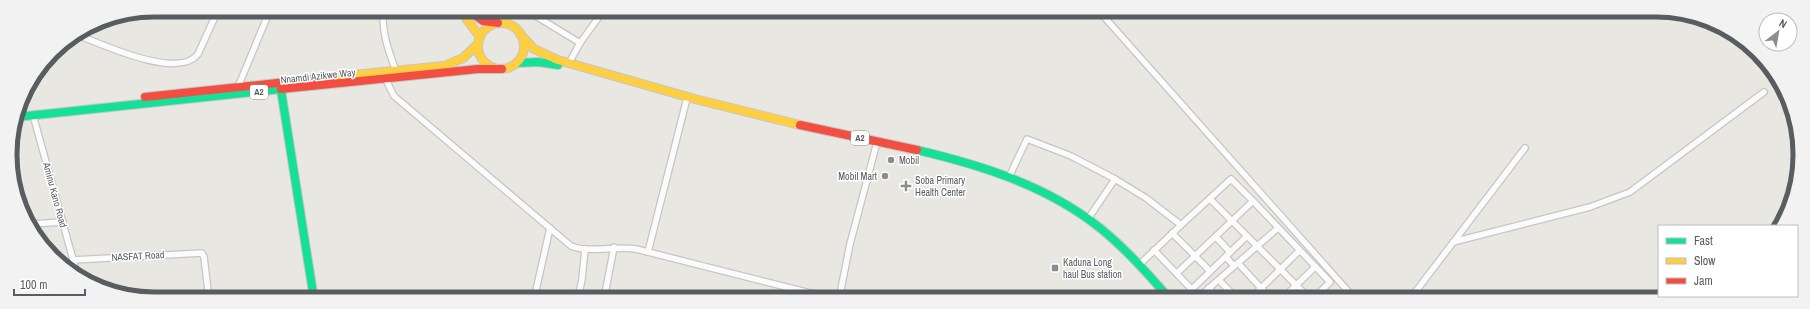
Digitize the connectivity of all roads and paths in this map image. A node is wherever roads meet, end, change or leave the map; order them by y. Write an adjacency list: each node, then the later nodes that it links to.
1 (215, 17): 11 (street)
2 (267, 17): 19 (street)
3 (383, 17): 17 (street)
4 (466, 17): 12 (main road)
5 (478, 17): 9 (main road)
6 (537, 17): 13 (street)
7 (599, 17): 13 (street)
8 (1104, 17): 83 (street)
9 (500, 23): 10 (main road); 12 (main road)
10 (520, 34): 14 (main road); 15 (main road, A2)
11 (83, 37)
12 (479, 41): 16 (main road); 17 (main road, Nnamdi Azikwe Way / A2)
13 (580, 43): 15 (street)
14 (516, 63): 16 (main road); 22 (main road, A2)
15 (569, 63): 28 (main road, A2)
16 (502, 69): 18 (main road, Nnamdi Azikwe Way / A2)
17 (396, 71): 19 (main road, Nnamdi Azikwe Way / A2)
18 (386, 80): 20 (main road, Nnamdi Azikwe Way / A2); 37 (street)
19 (238, 87): 23 (main road, Nnamdi Azikwe Way / A2)
20 (281, 90): 24 (main road, Nnamdi Azikwe Way / A2); 66 (main road)
21 (1764, 92): 42 (street)
22 (686, 102): 26 (main road, A2); 48 (street)
23 (25, 109)
24 (34, 115): 25 (main road, Nnamdi Azikwe Way / A2); 33 (street, Aminu Kano Road)
25 (23, 116)
26 (876, 146): 71 (street); 72 (main road, A2)
27 (1525, 148): 42 (street)
28 (1009, 177): 29 (street); 32 (main road, A2)
29 (1115, 180): 32 (street); 36 (street)
30 (1210, 199): 31 (street); 34 (street); 36 (street)
31 (1253, 202): 34 (street); 38 (street)
32 (1088, 220): 53 (main road, A2)
33 (63, 222): 35 (street); 52 (street, Aminu Kano Road)
34 (1232, 222): 40 (street); 41 (street)
35 (35, 224)
36 (1181, 225): 39 (street)
37 (550, 228): 45 (street); 67 (street)
38 (1278, 228): 43 (street); 47 (street)
39 (1172, 233): 46 (street); 50 (street)
40 (1247, 236): 43 (street); 49 (street)
41 (1216, 237): 49 (street); 50 (street)
42 (1453, 242): 84 (street)
43 (1257, 246): 54 (street); 57 (street)
44 (614, 247): 45 (street); 48 (street); 69 (street)
45 (585, 249): 68 (street)
46 (1154, 250): 53 (street); 59 (street)
47 (1299, 251): 56 (street); 57 (street)
48 (648, 252): 70 (street)
49 (1230, 252): 51 (street)
50 (1195, 256): 58 (street); 59 (street)
51 (1226, 257): 54 (street); 58 (street)
52 (73, 260): 55 (street, Aminu Kano Road); 65 (street, NASFAT Road)
53 (1139, 265): 73 (main road, A2)
54 (1236, 265): 60 (street); 63 (street)
55 (75, 267)
56 (1315, 267): 61 (street); 82 (street)
57 (1281, 269): 61 (street); 63 (street)
58 (1210, 271): 64 (street)
59 (1177, 274): 64 (street)
60 (1219, 280): 62 (street); 77 (street)
61 (1296, 285): 80 (street); 81 (street)
62 (1209, 288): 75 (street); 76 (street)
63 (1261, 288): 78 (street); 79 (street)
64 (1192, 289): 74 (street)
65 (208, 292)
66 (313, 292)
67 (536, 292)
68 (579, 292)
69 (605, 292)
70 (806, 292)
71 (840, 292)
72 (1157, 292)
73 (1164, 292)
74 (1195, 292)
75 (1206, 292)
76 (1213, 292)
77 (1230, 292)
78 (1257, 292)
79 (1265, 292)
80 (1289, 292)
81 (1303, 292)
82 (1320, 292)
83 (1349, 292)
84 (1415, 292)

